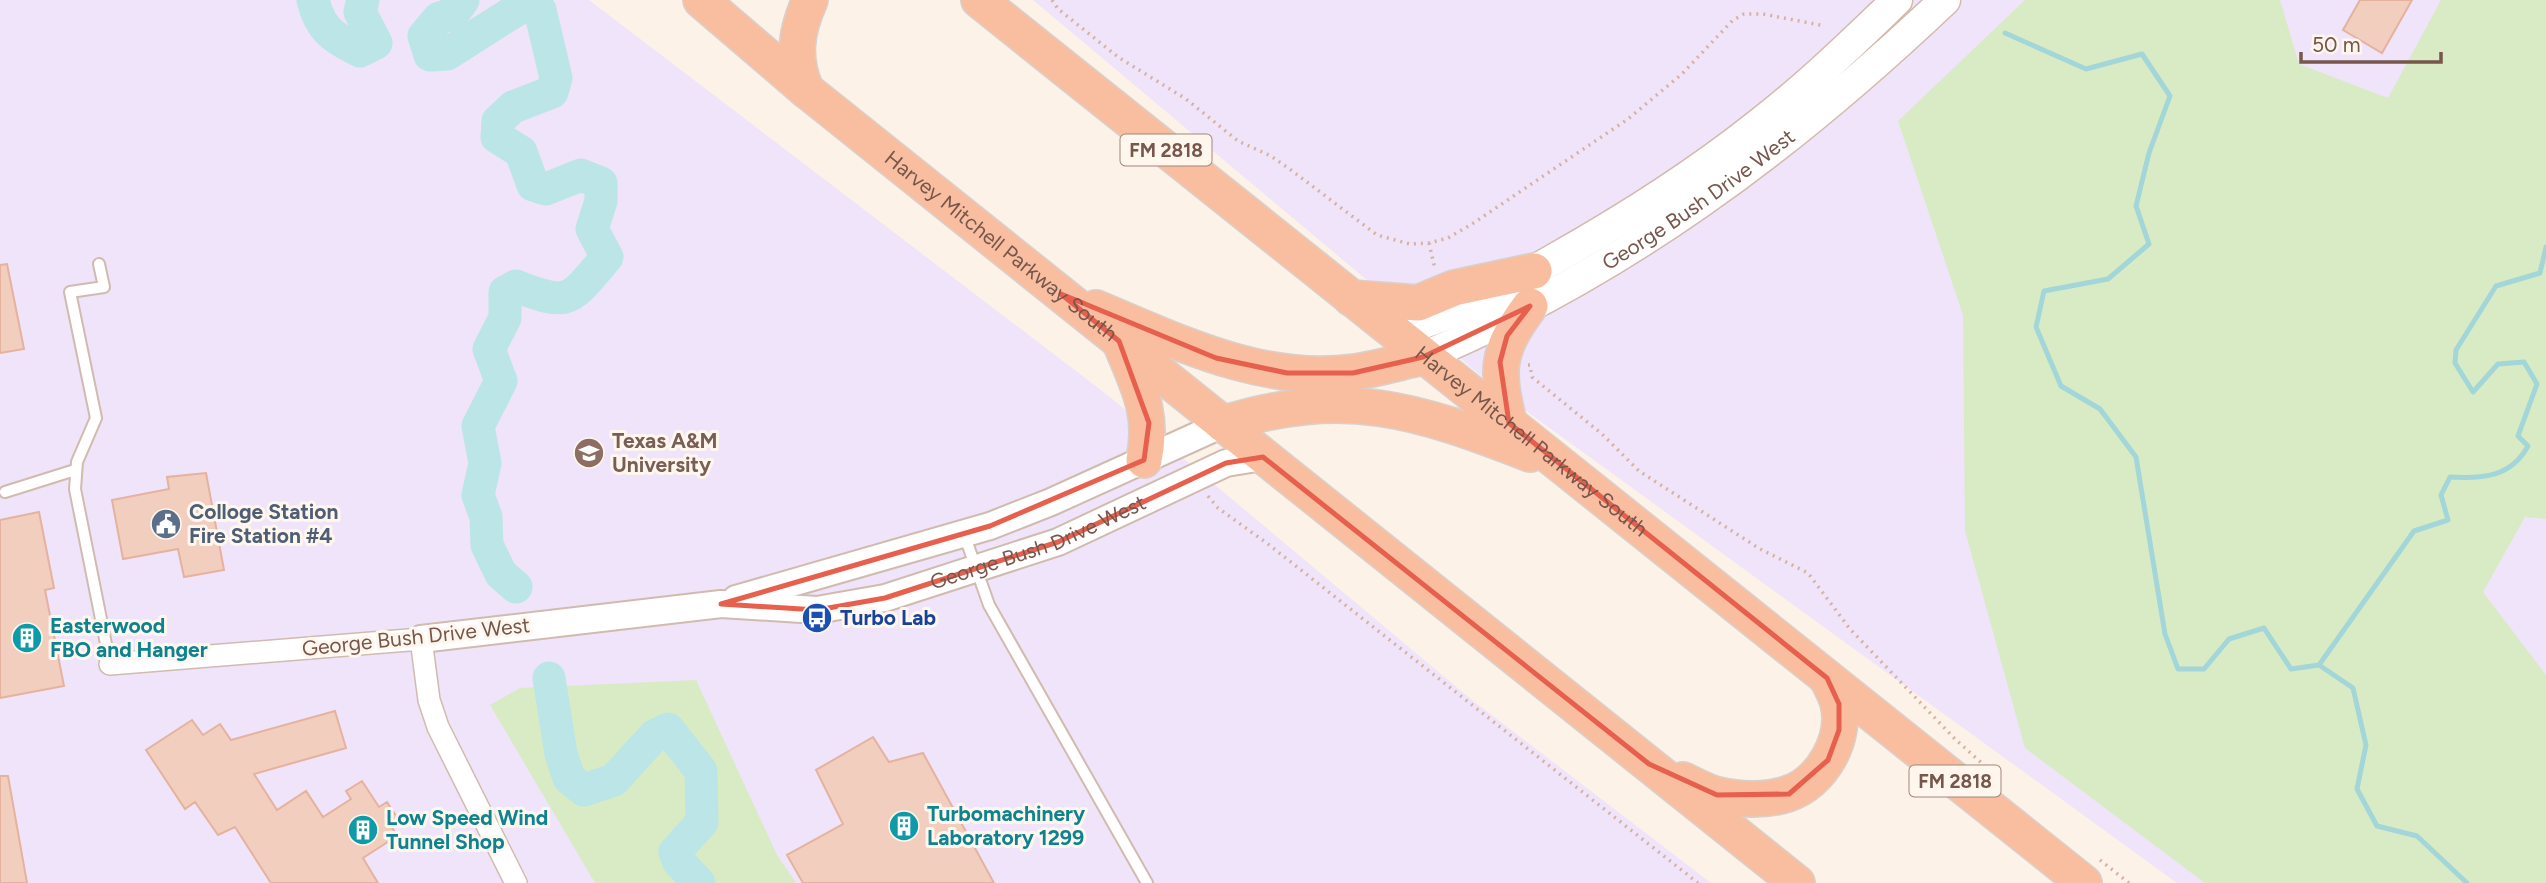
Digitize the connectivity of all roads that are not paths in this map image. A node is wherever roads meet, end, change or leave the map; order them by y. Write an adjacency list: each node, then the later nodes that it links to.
1 (701, 0): 6 (highway, Harvey Mitchell Parkway South)
2 (810, 0): 6 (highway)
3 (1897, 0): 8 (main road, George Bush Drive West)
4 (1945, 0): 11 (main road, George Bush Drive West)
5 (978, 1): 10 (highway, Harvey Mitchell Parkway South / FM 2818)
6 (806, 90): 9 (highway, Harvey Mitchell Parkway South)
7 (99, 264): 20 (lane)
8 (1534, 271): 10 (highway); 12 (main road, George Bush Drive West)
9 (1061, 294): 13 (highway, Harvey Mitchell Parkway South); 14 (highway)
10 (1351, 298): 12 (highway, Harvey Mitchell Parkway South / FM 2818)
11 (1530, 306): 14 (main road, George Bush Drive West); 15 (highway)
12 (1393, 332): 14 (highway, Harvey Mitchell Parkway South / FM 2818)
13 (1119, 341): 16 (highway, Harvey Mitchell Parkway South); 18 (highway)
14 (1423, 357): 15 (highway, Harvey Mitchell Parkway South / FM 2818)
15 (1509, 423): 19 (highway, Harvey Mitchell Parkway South / FM 2818)
16 (1223, 424): 17 (highway, Harvey Mitchell Parkway South); 18 (street, George Bush Drive West); 19 (highway)
17 (1263, 457): 23 (street, George Bush Drive West); 28 (highway, Harvey Mitchell Parkway South)
18 (1144, 460): 22 (street, George Bush Drive West)
19 (1563, 466): 27 (highway, Harvey Mitchell Parkway South / FM 2818)
20 (75, 470): 21 (lane); 26 (lane)
21 (5, 492)
22 (964, 534): 23 (lane); 24 (street, George Bush Drive West)
23 (976, 570): 24 (street, George Bush Drive West); 31 (lane)
24 (721, 604): 25 (street, George Bush Drive West)
25 (421, 639): 26 (street, George Bush Drive West); 30 (street)
26 (110, 664)
27 (1827, 678): 28 (highway); 29 (highway, Harvey Mitchell Parkway South / FM 2818)
28 (1649, 764): 32 (highway, Harvey Mitchell Parkway South)
29 (2090, 870)
30 (516, 883)
31 (1147, 883)
32 (1797, 883)

